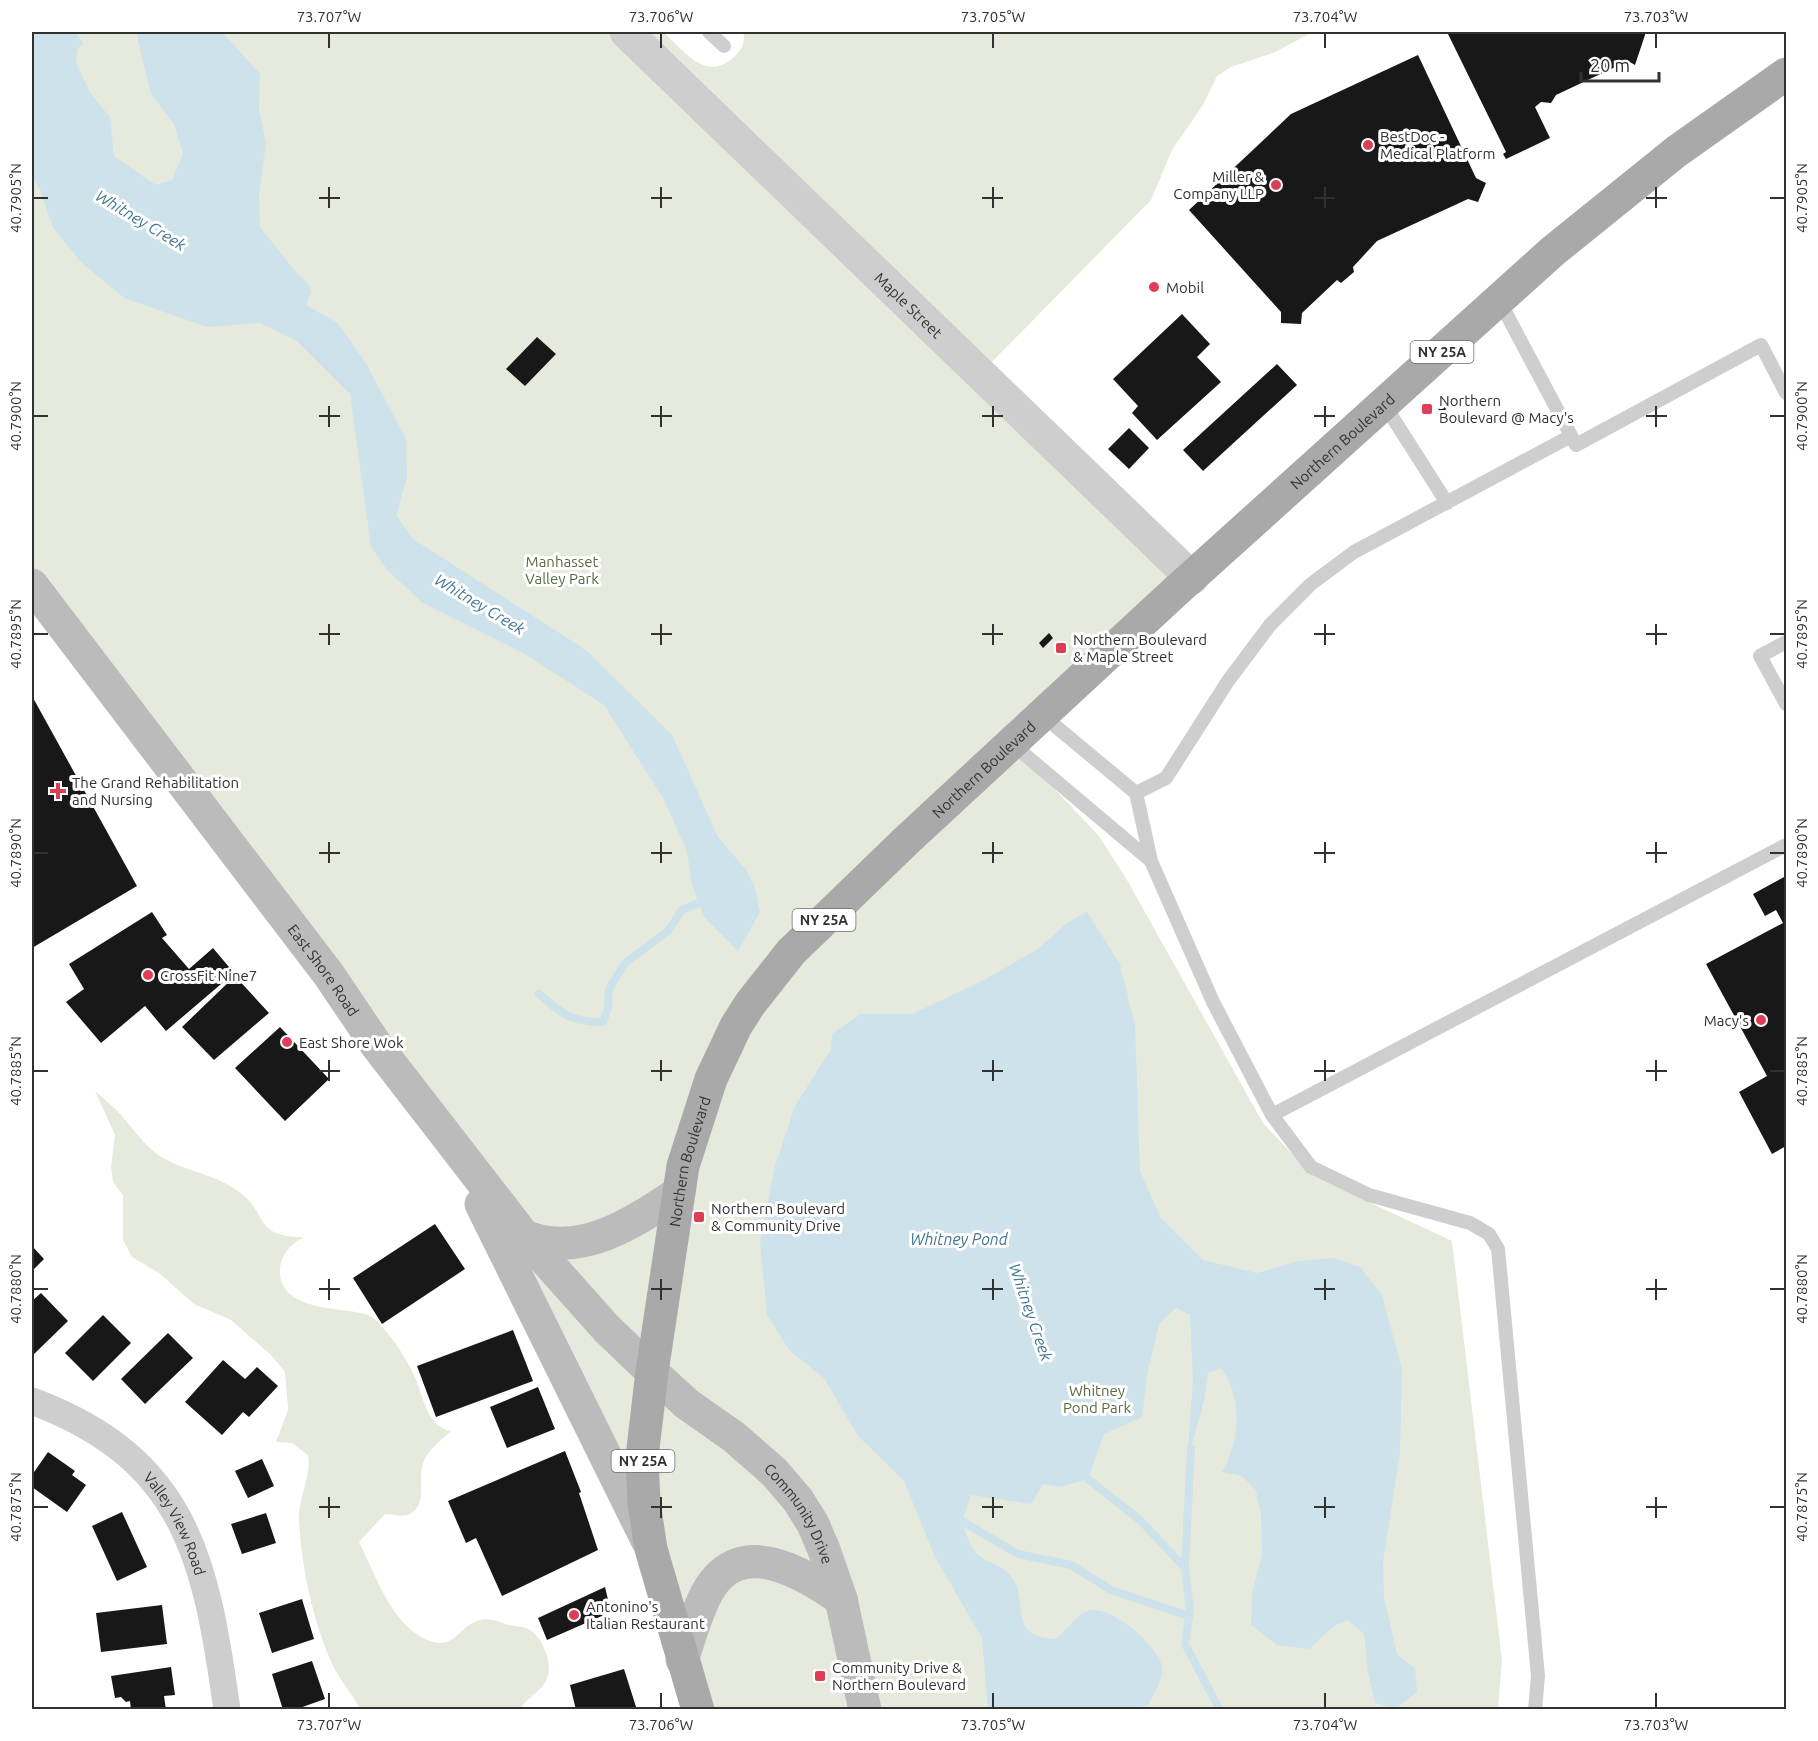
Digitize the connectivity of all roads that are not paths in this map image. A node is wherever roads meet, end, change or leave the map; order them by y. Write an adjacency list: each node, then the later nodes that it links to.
1 (626, 32): 10 (street, Maple Street)
2 (709, 32): 3 (lane)
3 (724, 46)
4 (1786, 74): 5 (main road, Northern Boulevard / NY 25A)
5 (1499, 300): 7 (main road, Northern Boulevard / NY 25A); 8 (lane)
6 (1786, 393): 8 (lane)
7 (1384, 404): 9 (lane); 10 (main road, Northern Boulevard / NY 25A)
8 (1571, 436): 9 (lane)
9 (1447, 503): 16 (lane)
10 (1192, 578): 14 (main road, Northern Boulevard / NY 25A)
11 (32, 585): 20 (main road, East Shore Road)
12 (1786, 642): 13 (lane)
13 (1786, 704)
14 (1042, 715): 15 (main road, Northern Boulevard / NY 25A); 16 (lane)
15 (1011, 743): 18 (lane); 21 (main road, Northern Boulevard / NY 25A)
16 (1136, 793): 18 (lane)
17 (1786, 845): 19 (lane)
18 (1151, 861): 19 (lane)
19 (1272, 1115): 31 (lane)
20 (448, 1138): 22 (main road, East Shore Road); 25 (main road)
21 (678, 1193): 22 (main road); 23 (main road, Northern Boulevard / NY 25A)
22 (524, 1236): 23 (main road, East Shore Road)
23 (652, 1372): 25 (main road, Northern Boulevard / NY 25A); 26 (main road, Community Drive)
24 (32, 1401): 28 (street, Valley View Road)
25 (651, 1549): 27 (main road, Northern Boulevard / NY 25A)
26 (841, 1599): 27 (main road); 30 (main road, Community Drive)
27 (682, 1660): 29 (main road, Northern Boulevard / NY 25A)
28 (227, 1710)
29 (698, 1710)
30 (865, 1710)
31 (1535, 1710)

